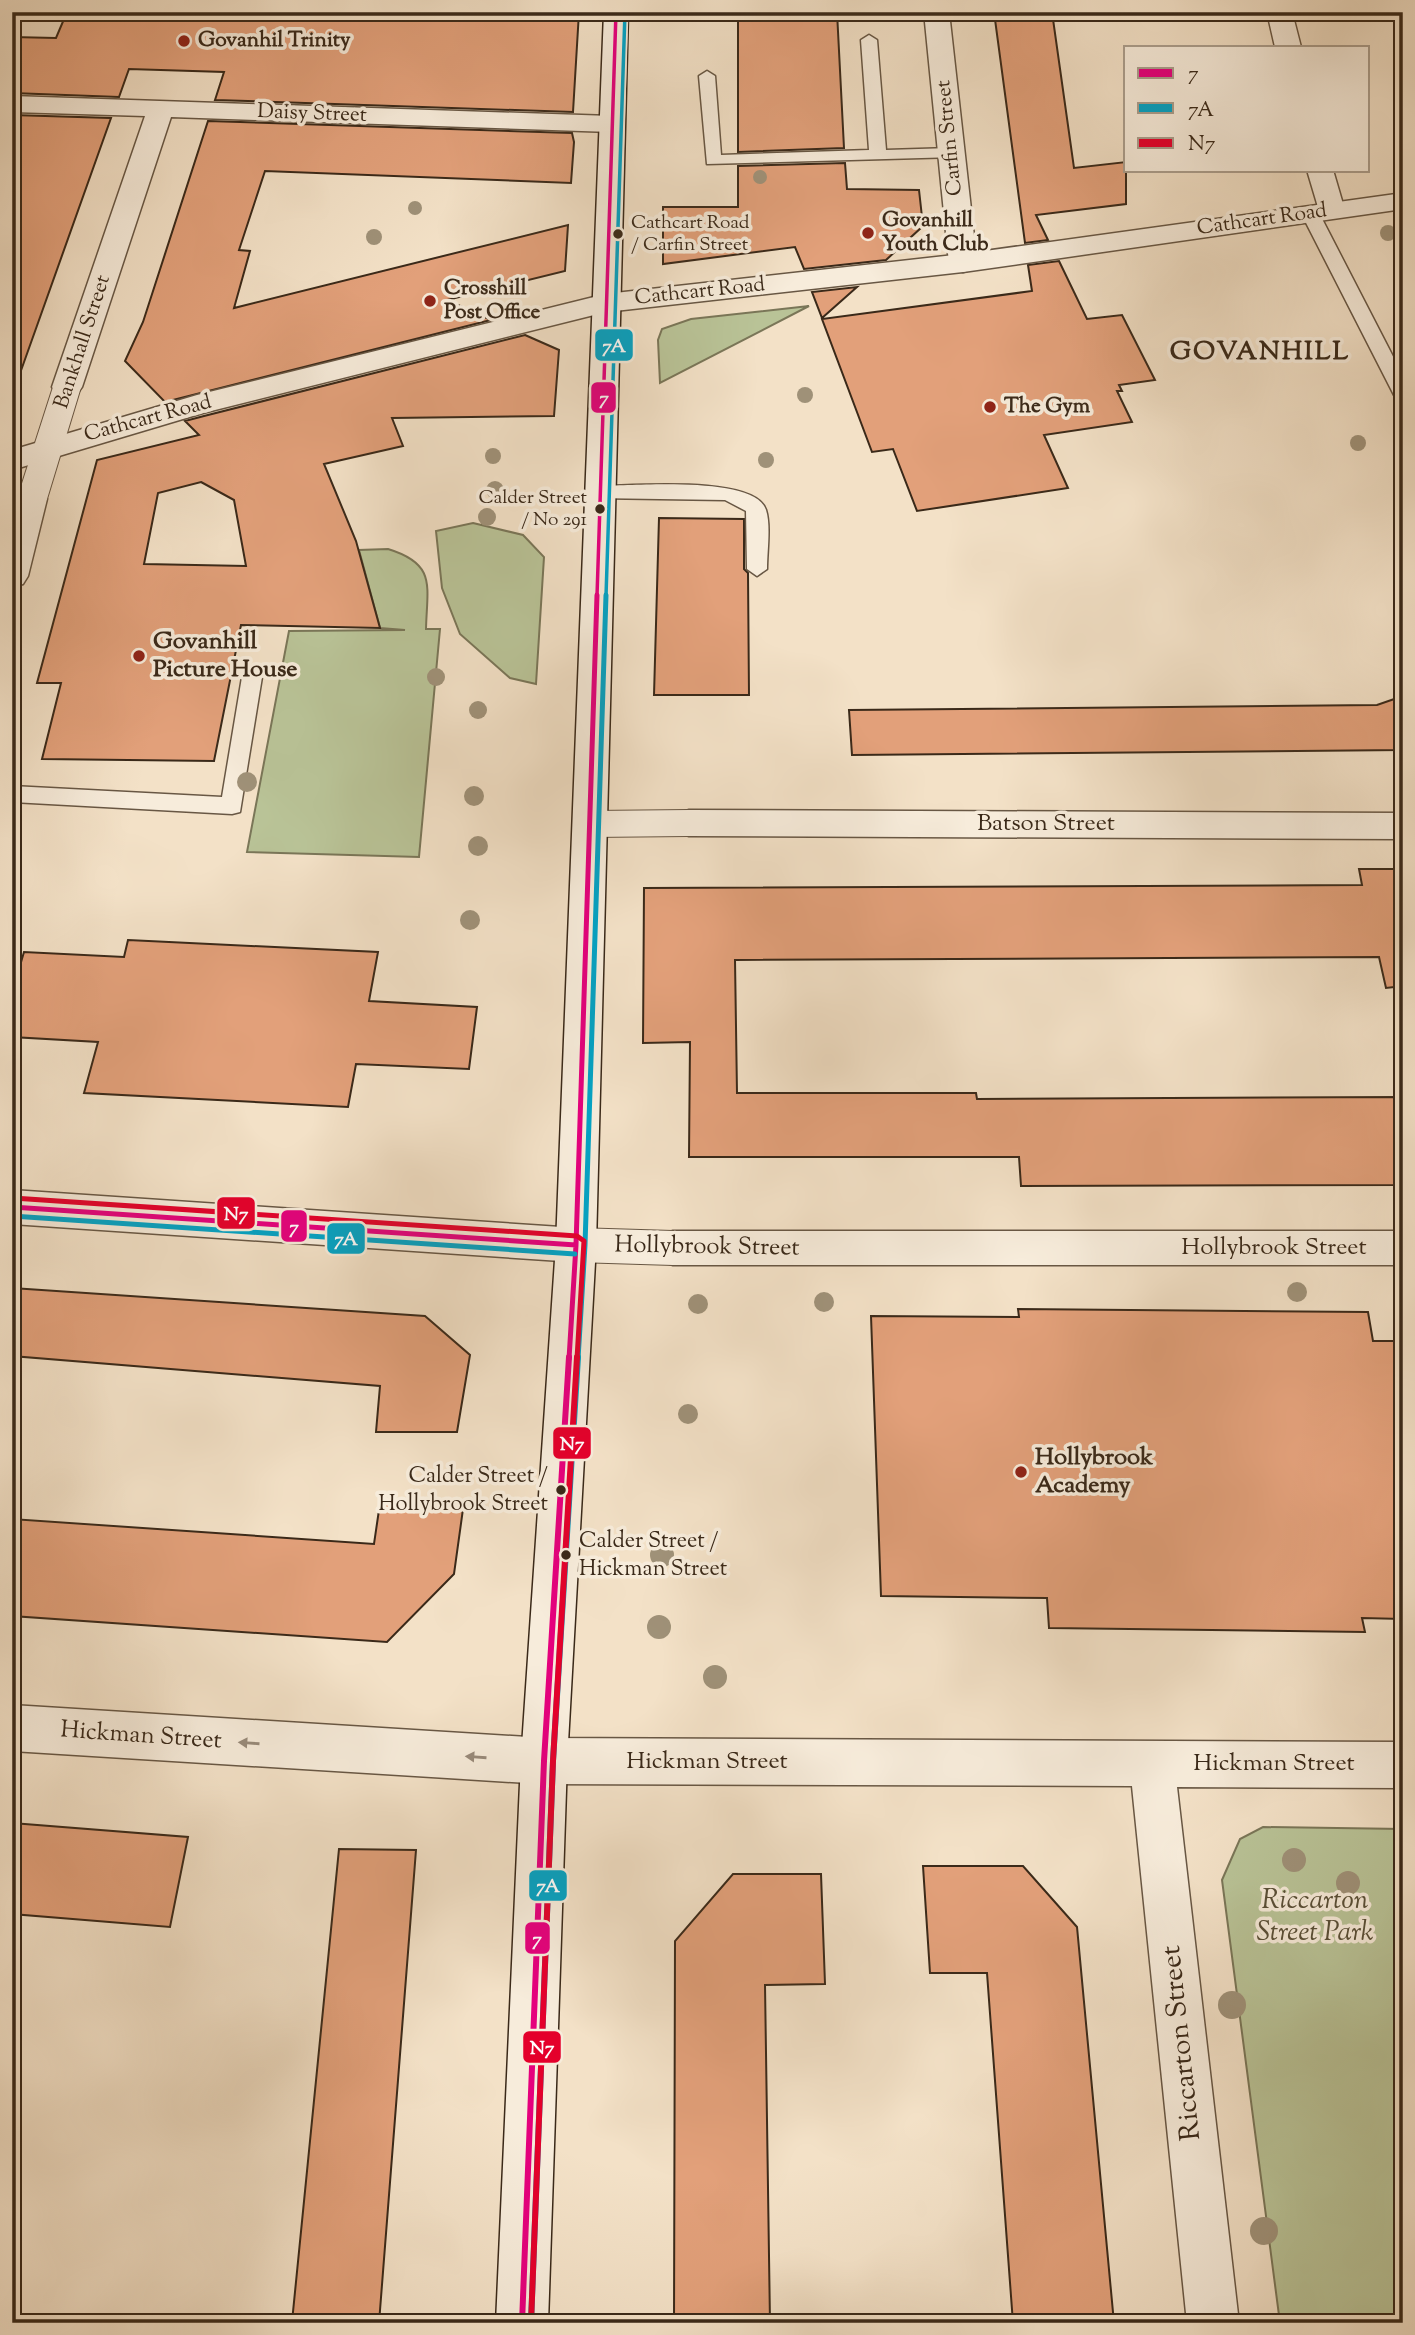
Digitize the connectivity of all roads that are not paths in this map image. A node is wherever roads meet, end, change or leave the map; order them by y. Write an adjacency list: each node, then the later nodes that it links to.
1 (616, 12): 9 (street)
2 (936, 12): 10 (street, Carfin Street)
3 (1279, 12): 5 (street)
4 (869, 40): 11 (lane)
5 (1288, 46)
6 (708, 76): 11 (lane)
7 (12, 104): 8 (street, Daisy Street)
8 (161, 109): 9 (street, Daisy Street); 17 (street, Bankhall Street)
9 (611, 124): 16 (street)
10 (951, 153): 11 (lane); 15 (street, Carfin Street)
11 (878, 155)
12 (1320, 172): 14 (street)
13 (1403, 201): 14 (street, Cathcart Road)
14 (1320, 212): 15 (street, Cathcart Road); 18 (lane)
15 (964, 263): 16 (street, Cathcart Road)
16 (606, 303): 19 (street, Cathcart Road); 21 (street)
17 (67, 387): 19 (street, Bankhall Street)
18 (1403, 395)
19 (48, 447): 20 (street, Cathcart Road); 22 (street, Bankhall Street)
20 (12, 460)
21 (601, 493): 23 (lane); 28 (street)
22 (32, 499): 24 (street, Bankhall Street)
23 (757, 569)
24 (12, 576)
25 (252, 677): 26 (lane)
26 (12, 794)
27 (689, 823): 28 (street); 29 (street, Batson Street)
28 (591, 824): 31 (street)
29 (1403, 827)
30 (12, 1207): 31 (street, Hollybrook Street)
31 (576, 1245): 32 (street, Hollybrook Street); 35 (street)
32 (673, 1248): 33 (street, Hollybrook Street)
33 (1403, 1248)
34 (12, 1728): 35 (street, Hickman Street, one-way to 34)
35 (544, 1761): 36 (street, Hickman Street); 38 (street)
36 (1152, 1763): 37 (street, Hickman Street); 39 (street, Riccarton Street)
37 (1403, 1765)
38 (522, 2323)
39 (1213, 2323)

